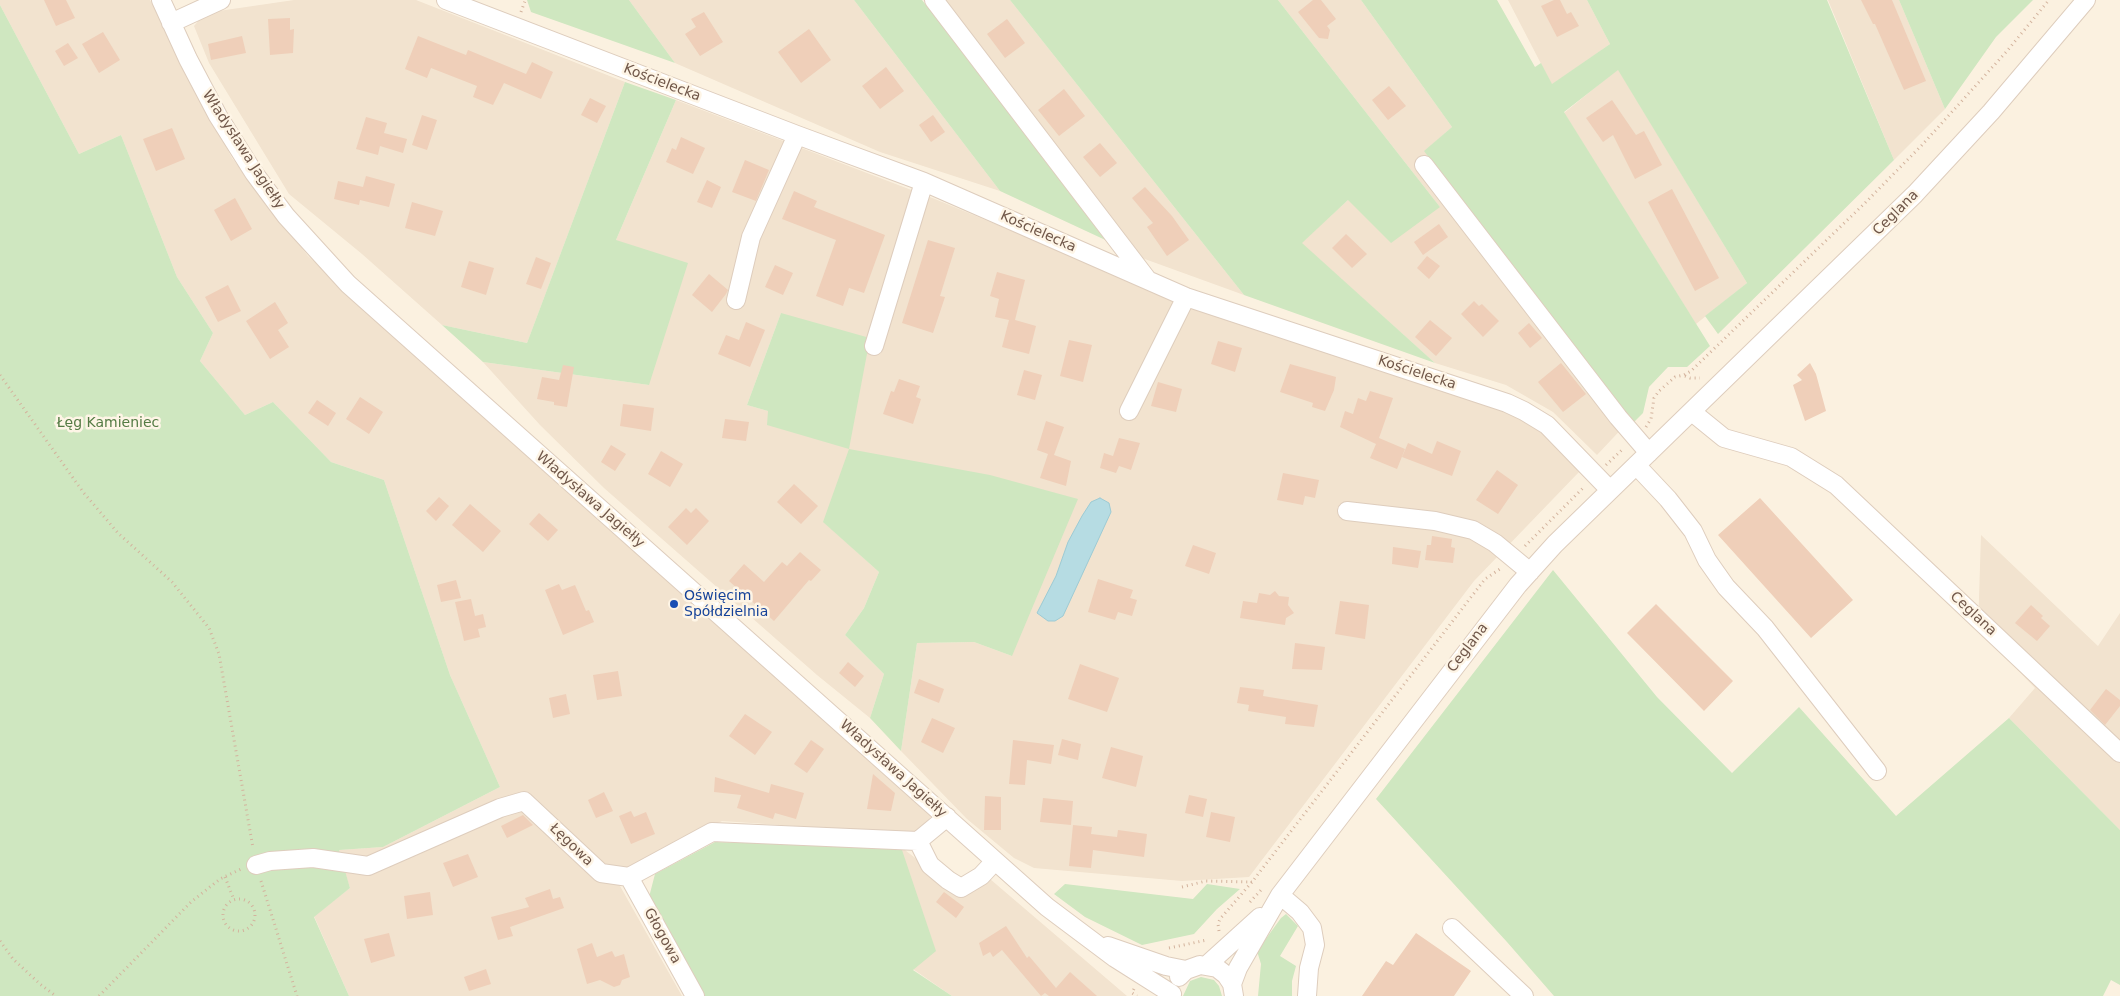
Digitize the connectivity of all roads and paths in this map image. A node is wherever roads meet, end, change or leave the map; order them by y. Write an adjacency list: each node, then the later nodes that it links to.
1 (161, 0): 7 (street, Władysława Jagiełły)
2 (221, 0): 7 (street)
3 (446, 0): 8 (street, Kościelecka)
4 (934, 0): 11 (street)
5 (2049, 0): 16 (path)
6 (2086, 0): 19 (street, Ceglana)
7 (171, 23): 30 (street, Władysława Jagiełły)
8 (797, 135): 10 (street, Kościelecka); 13 (street)
9 (1424, 165): 20 (street)
10 (924, 182): 11 (street, Kościelecka); 14 (street)
11 (1149, 281): 12 (street, Kościelecka)
12 (1186, 297): 18 (street); 23 (street, Kościelecka)
13 (736, 300)
14 (874, 346)
15 (0, 375): 33 (path)
16 (1684, 375): 17 (path); 20 (path)
17 (1703, 376)
18 (1129, 411)
19 (1692, 412): 21 (street, Ceglana); 28 (street, Ceglana)
20 (1635, 437): 21 (street); 23 (path)
21 (1649, 453): 22 (street, Ceglana)
22 (1636, 466): 24 (street, Ceglana); 29 (street)
23 (1596, 475): 24 (street, Kościelecka); 26 (path)
24 (1610, 490): 27 (street, Ceglana)
25 (1348, 511): 26 (street)
26 (1514, 559): 27 (street); 36 (path)
27 (1530, 572): 39 (street, Ceglana)
28 (2120, 753)
29 (1877, 771)
30 (947, 818): 31 (street); 32 (street, Władysława Jagiełły)
31 (918, 841): 32 (street); 35 (street)
32 (995, 861): 41 (street, Władysława Jagiełły)
33 (256, 865): 34 (path); 35 (street, Łęgowa); 50 (path)
34 (225, 877): 38 (path); 49 (path)
35 (629, 877): 51 (street, Głogowa)
36 (1252, 882): 37 (path); 43 (path)
37 (1182, 888)
38 (234, 900): 38 (path)
39 (1276, 901): 44 (street, Ceglana); 46 (street, Ceglana); 52 (street)
40 (1452, 928): 53 (street)
41 (1090, 940): 45 (street, Władysława Jagiełły); 47 (street, Władysława Jagiełły)
42 (0, 941): 48 (path)
43 (1163, 950)
44 (1207, 965): 45 (street); 46 (street)
45 (1186, 970): 47 (street)
46 (1233, 990)
47 (1172, 995)
48 (56, 996)
49 (99, 996)
50 (297, 996)
51 (695, 996)
52 (1307, 996)
53 (1524, 996)

